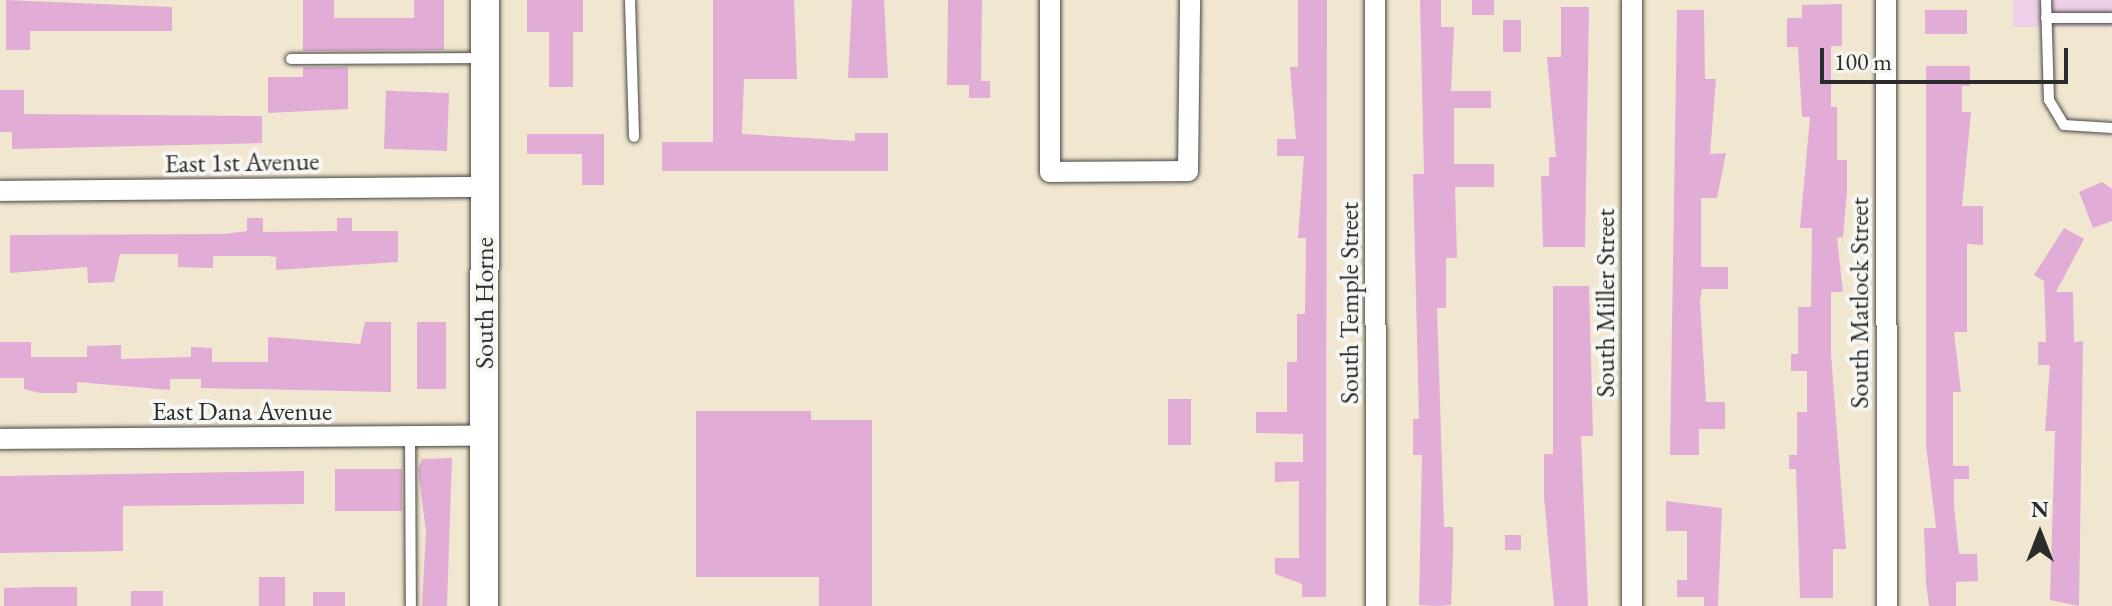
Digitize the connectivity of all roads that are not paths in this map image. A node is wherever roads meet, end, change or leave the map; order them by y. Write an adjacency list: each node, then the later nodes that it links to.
1 (485, 0): 11 (street, South Horne)
2 (630, 0): 14 (lane)
3 (1050, 0): 4 (street)
4 (1190, 0)
5 (1375, 0): 22 (street, South Temple Street)
6 (1632, 0): 23 (street, South Miller Street)
7 (1886, 0): 24 (street, South Matlock Street)
8 (2046, 0): 9 (lane)
9 (2046, 18): 10 (lane); 13 (lane)
10 (2112, 18)
11 (485, 58): 12 (lane); 15 (street, South Horne)
12 (291, 59)
13 (2112, 128)
14 (634, 137)
15 (485, 187): 16 (street, East 1st Avenue); 18 (street, South Horne)
16 (0, 191)
17 (410, 436): 18 (street, East Dana Avenue); 19 (street, East Dana Avenue); 20 (lane)
18 (484, 436): 21 (street, South Horne)
19 (0, 439)
20 (411, 606)
21 (484, 606)
22 (1376, 606)
23 (1632, 606)
24 (1887, 606)

